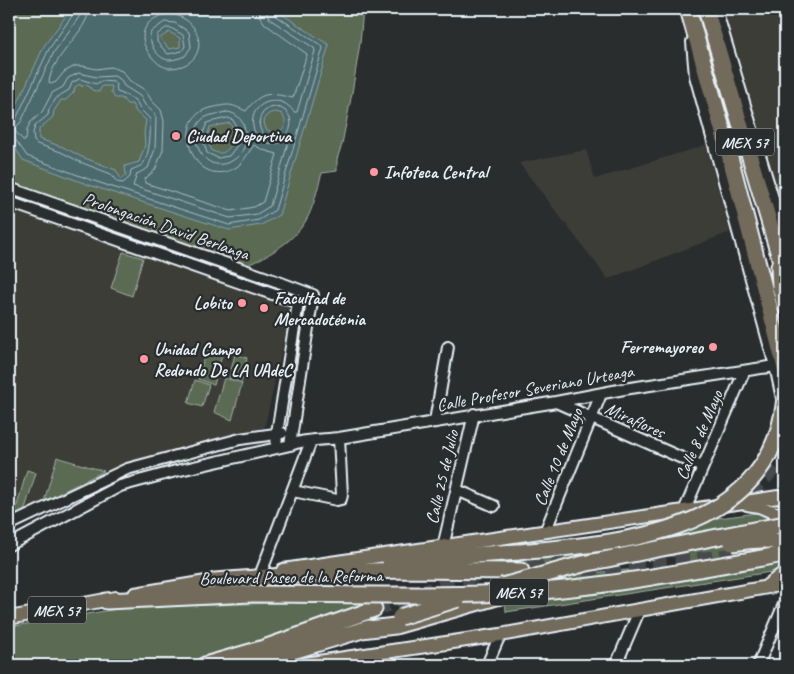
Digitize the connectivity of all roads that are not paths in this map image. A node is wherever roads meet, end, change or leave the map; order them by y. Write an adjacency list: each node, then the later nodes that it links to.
1 (706, 9): 7 (highway, MEX 57)
2 (716, 9): 6 (street)
3 (688, 11): 11 (highway, MEX 57); 11 (street)
4 (9, 188): 21 (street, Prolongación David Berlanga)
5 (9, 202): 20 (street, Prolongación David Berlanga)
6 (785, 238)
7 (778, 255): 8 (highway, MEX 57); 9 (highway)
8 (785, 276)
9 (785, 306)
10 (448, 347): 19 (street)
11 (780, 367): 12 (street, Calle Profesor Severiano Urteaga); 17 (street)
12 (744, 372): 13 (street, Calle Profesor Severiano Urteaga); 26 (street, Calle 8 de Mayo)
13 (601, 394): 15 (street, Calle Profesor Severiano Urteaga); 18 (street, Calle 10 de Mayo)
14 (785, 397): 43 (highway, bridge)
15 (556, 402): 16 (street, Calle Profesor Severiano Urteaga); 18 (street, Miraflores)
16 (474, 414): 19 (street, Calle Profesor Severiano Urteaga); 29 (street, Calle 25 de Julio)
17 (785, 415)
18 (591, 418): 26 (street, Miraflores); 38 (street, Calle 10 de Mayo)
19 (435, 421): 22 (street, Calle Profesor Severiano Urteaga)
20 (277, 433): 21 (street); 25 (street); 27 (street)
21 (290, 434): 23 (street); 24 (street)
22 (339, 438): 23 (street, Calle Profesor Severiano Urteaga); 30 (street)
23 (306, 441): 24 (street, Calle Profesor Severiano Urteaga); 30 (street)
24 (290, 445): 25 (street, Calle Profesor Severiano Urteaga)
25 (276, 447): 28 (street, Calle Profesor Severiano Urteaga)
26 (702, 467): 34 (street, Calle 8 de Mayo)
27 (115, 473): 28 (street); 37 (street)
28 (120, 486): 39 (street, Calle Profesor Severiano Urteaga)
29 (457, 490): 33 (street); 41 (street, Calle 25 de Julio)
30 (293, 491): 46 (street)
31 (785, 496): 32 (main road, Boulevard Paseo de la Reforma)
32 (734, 502): 34 (main road, Boulevard Paseo de la Reforma); 35 (main road)
33 (494, 506)
34 (684, 511): 38 (main road, Boulevard Paseo de la Reforma)
35 (785, 517)
36 (785, 524): 55 (highway, MEX 57, bridge)
37 (9, 525)
38 (546, 532): 41 (main road, Boulevard Paseo de la Reforma)
39 (9, 544)
40 (785, 544): 55 (highway, bridge)
41 (443, 547): 43 (main road, Boulevard Paseo de la Reforma)
42 (785, 554): 50 (highway, Boulevard Paseo de la Reforma / MEX 57, bridge)
43 (299, 567): 46 (main road, Boulevard Paseo de la Reforma)
44 (521, 571): 47 (highway)
45 (785, 572): 49 (main road)
46 (261, 573): 47 (main road, Boulevard Paseo de la Reforma)
47 (214, 581): 50 (main road, Boulevard Paseo de la Reforma)
48 (785, 584): 49 (main road)
49 (763, 588): 53 (main road)
50 (106, 601): 54 (main road, Boulevard Paseo de la Reforma / MEX 57)
51 (785, 602): 63 (street)
52 (374, 609): 58 (highway)
53 (639, 611): 56 (main road); 62 (street)
54 (9, 618)
55 (407, 619): 59 (highway, MEX 57)
56 (500, 635): 57 (main road); 61 (street)
57 (355, 661): 60 (main road)
58 (205, 665)
59 (246, 665)
60 (298, 665)
61 (487, 665)
62 (616, 665)
63 (758, 665)

